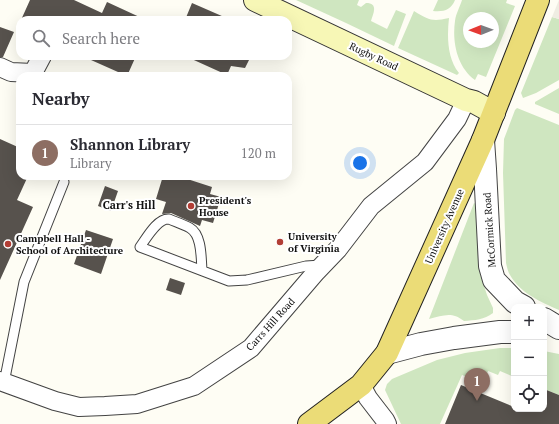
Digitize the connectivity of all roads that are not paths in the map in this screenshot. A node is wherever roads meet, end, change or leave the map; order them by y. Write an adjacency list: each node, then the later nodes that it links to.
1 (255, 0): 3 (main road, Rugby Road)
2 (538, 0): 10 (main road, University Avenue)
3 (289, 16)
4 (292, 18): 9 (main road, Rugby Road)
5 (40, 60): 8 (street)
6 (0, 68): 7 (street)
7 (16, 72)
8 (34, 72)
9 (466, 100): 10 (main road, Rugby Road); 13 (street, Carrs Hill Road)
10 (494, 113): 11 (main road, University Avenue)
11 (483, 140): 15 (street, McCormick Road); 21 (main road, University Avenue)
12 (64, 182): 22 (lane)
13 (322, 265): 14 (lane); 22 (street, Carrs Hill Road)
14 (202, 270): 14 (lane)
15 (511, 311)
16 (511, 317): 21 (street, McCormick Road)
17 (547, 321): 18 (street)
18 (559, 328)
19 (547, 336): 20 (street)
20 (559, 338)
21 (387, 352): 23 (main road, University Avenue)
22 (2, 382)
23 (361, 385): 24 (main road, University Avenue); 25 (street)
24 (308, 424)
25 (387, 424)

